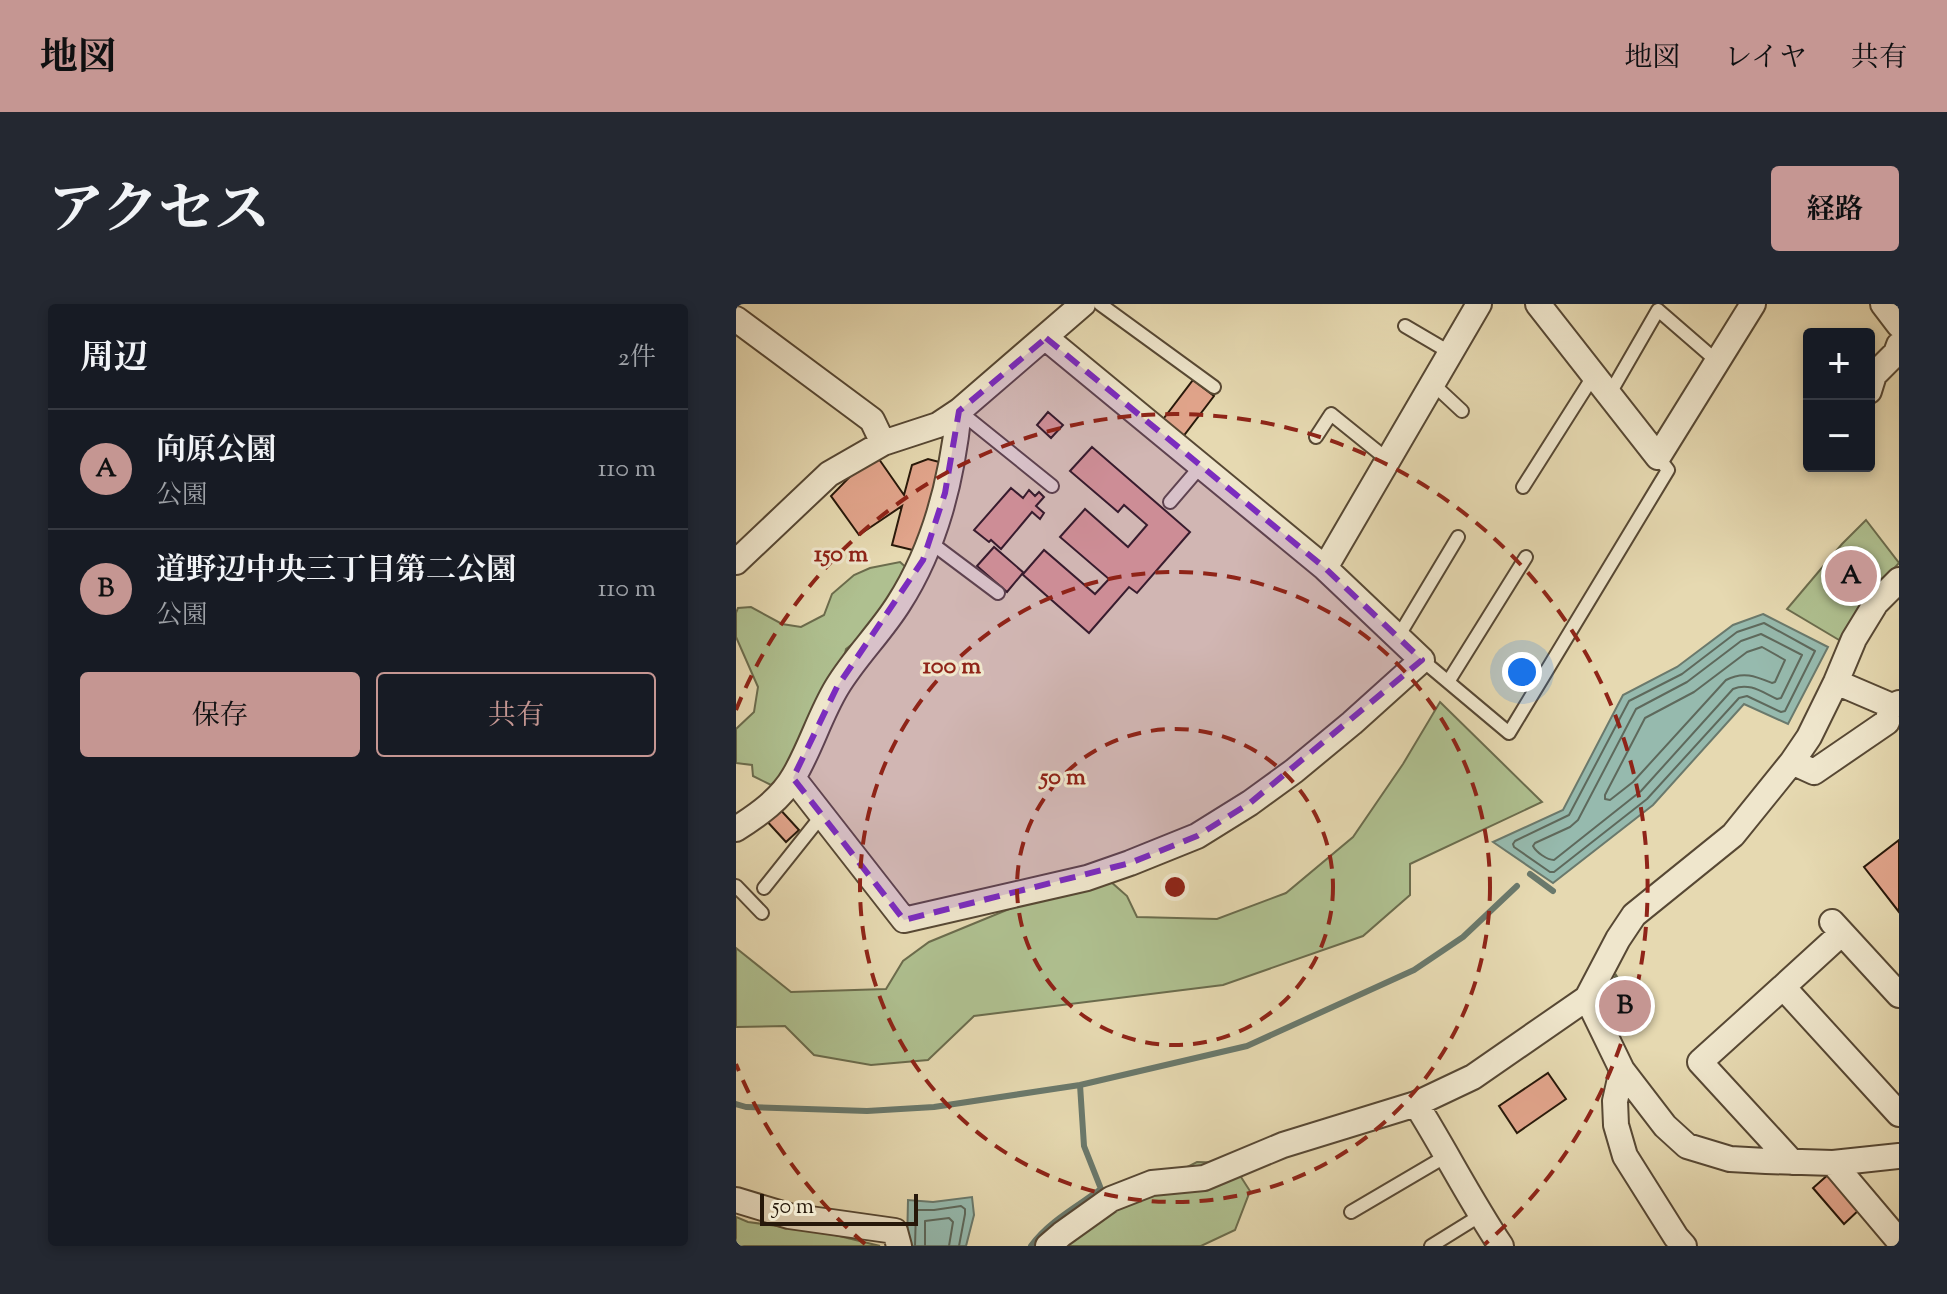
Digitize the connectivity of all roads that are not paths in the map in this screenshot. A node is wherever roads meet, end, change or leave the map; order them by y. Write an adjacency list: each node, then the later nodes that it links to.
1 (1083, 304): 8 (street)
2 (1100, 304): 15 (lane)
3 (1479, 304): 10 (street)
4 (1538, 304): 13 (street)
5 (1750, 305): 11 (street)
6 (736, 319): 20 (street)
7 (1405, 326): 10 (lane)
8 (1046, 338): 17 (street); 23 (street)
9 (1899, 345): 12 (street)
10 (1451, 353): 14 (street)
11 (1718, 362): 16 (lane); 21 (street)
12 (1875, 374)
13 (1594, 375): 16 (street); 25 (lane)
14 (1433, 384): 18 (lane); 22 (street)
15 (1214, 387)
16 (1609, 395): 21 (street)
17 (959, 411): 20 (street); 24 (lane); 28 (street)
18 (1462, 411)
19 (1316, 437): 22 (lane)
20 (883, 443): 30 (street)
21 (1658, 457): 36 (lane)
22 (1388, 460): 31 (street)
23 (1200, 467): 26 (lane); 31 (street)
24 (1052, 486)
25 (1523, 487)
26 (1170, 502)
27 (1458, 537): 34 (lane)
28 (930, 542): 33 (lane); 40 (street)
29 (1526, 557): 36 (lane)
30 (736, 562)
31 (1325, 568): 34 (street)
32 (1899, 580): 37 (street)
33 (998, 593)
34 (1398, 637): 35 (street)
35 (1422, 660): 36 (lane); 41 (street)
36 (1448, 682)
37 (1836, 682): 38 (street); 39 (street)
38 (1896, 704): 39 (street)
39 (1792, 762): 48 (street)
40 (793, 778): 41 (street); 42 (street)
41 (823, 814): 44 (lane)
42 (736, 829)
43 (736, 886): 45 (lane)
44 (764, 888)
45 (762, 913)
46 (1783, 987): 47 (street); 51 (street); 54 (street)
47 (1899, 995)
48 (1587, 998): 49 (street); 50 (street)
49 (1622, 1070): 54 (street); 61 (street)
50 (1416, 1104): 52 (street); 62 (street)
51 (1899, 1114)
52 (1448, 1155): 57 (lane); 58 (street)
53 (1899, 1156): 55 (street)
54 (1792, 1162): 55 (street)
55 (1833, 1163): 59 (street)
56 (736, 1200): 60 (street)
57 (1351, 1212)
58 (1481, 1215): 63 (lane); 64 (street)
59 (1899, 1241)
60 (898, 1243)
61 (1676, 1243)
62 (1048, 1246)
63 (1431, 1246)
64 (1501, 1246)

